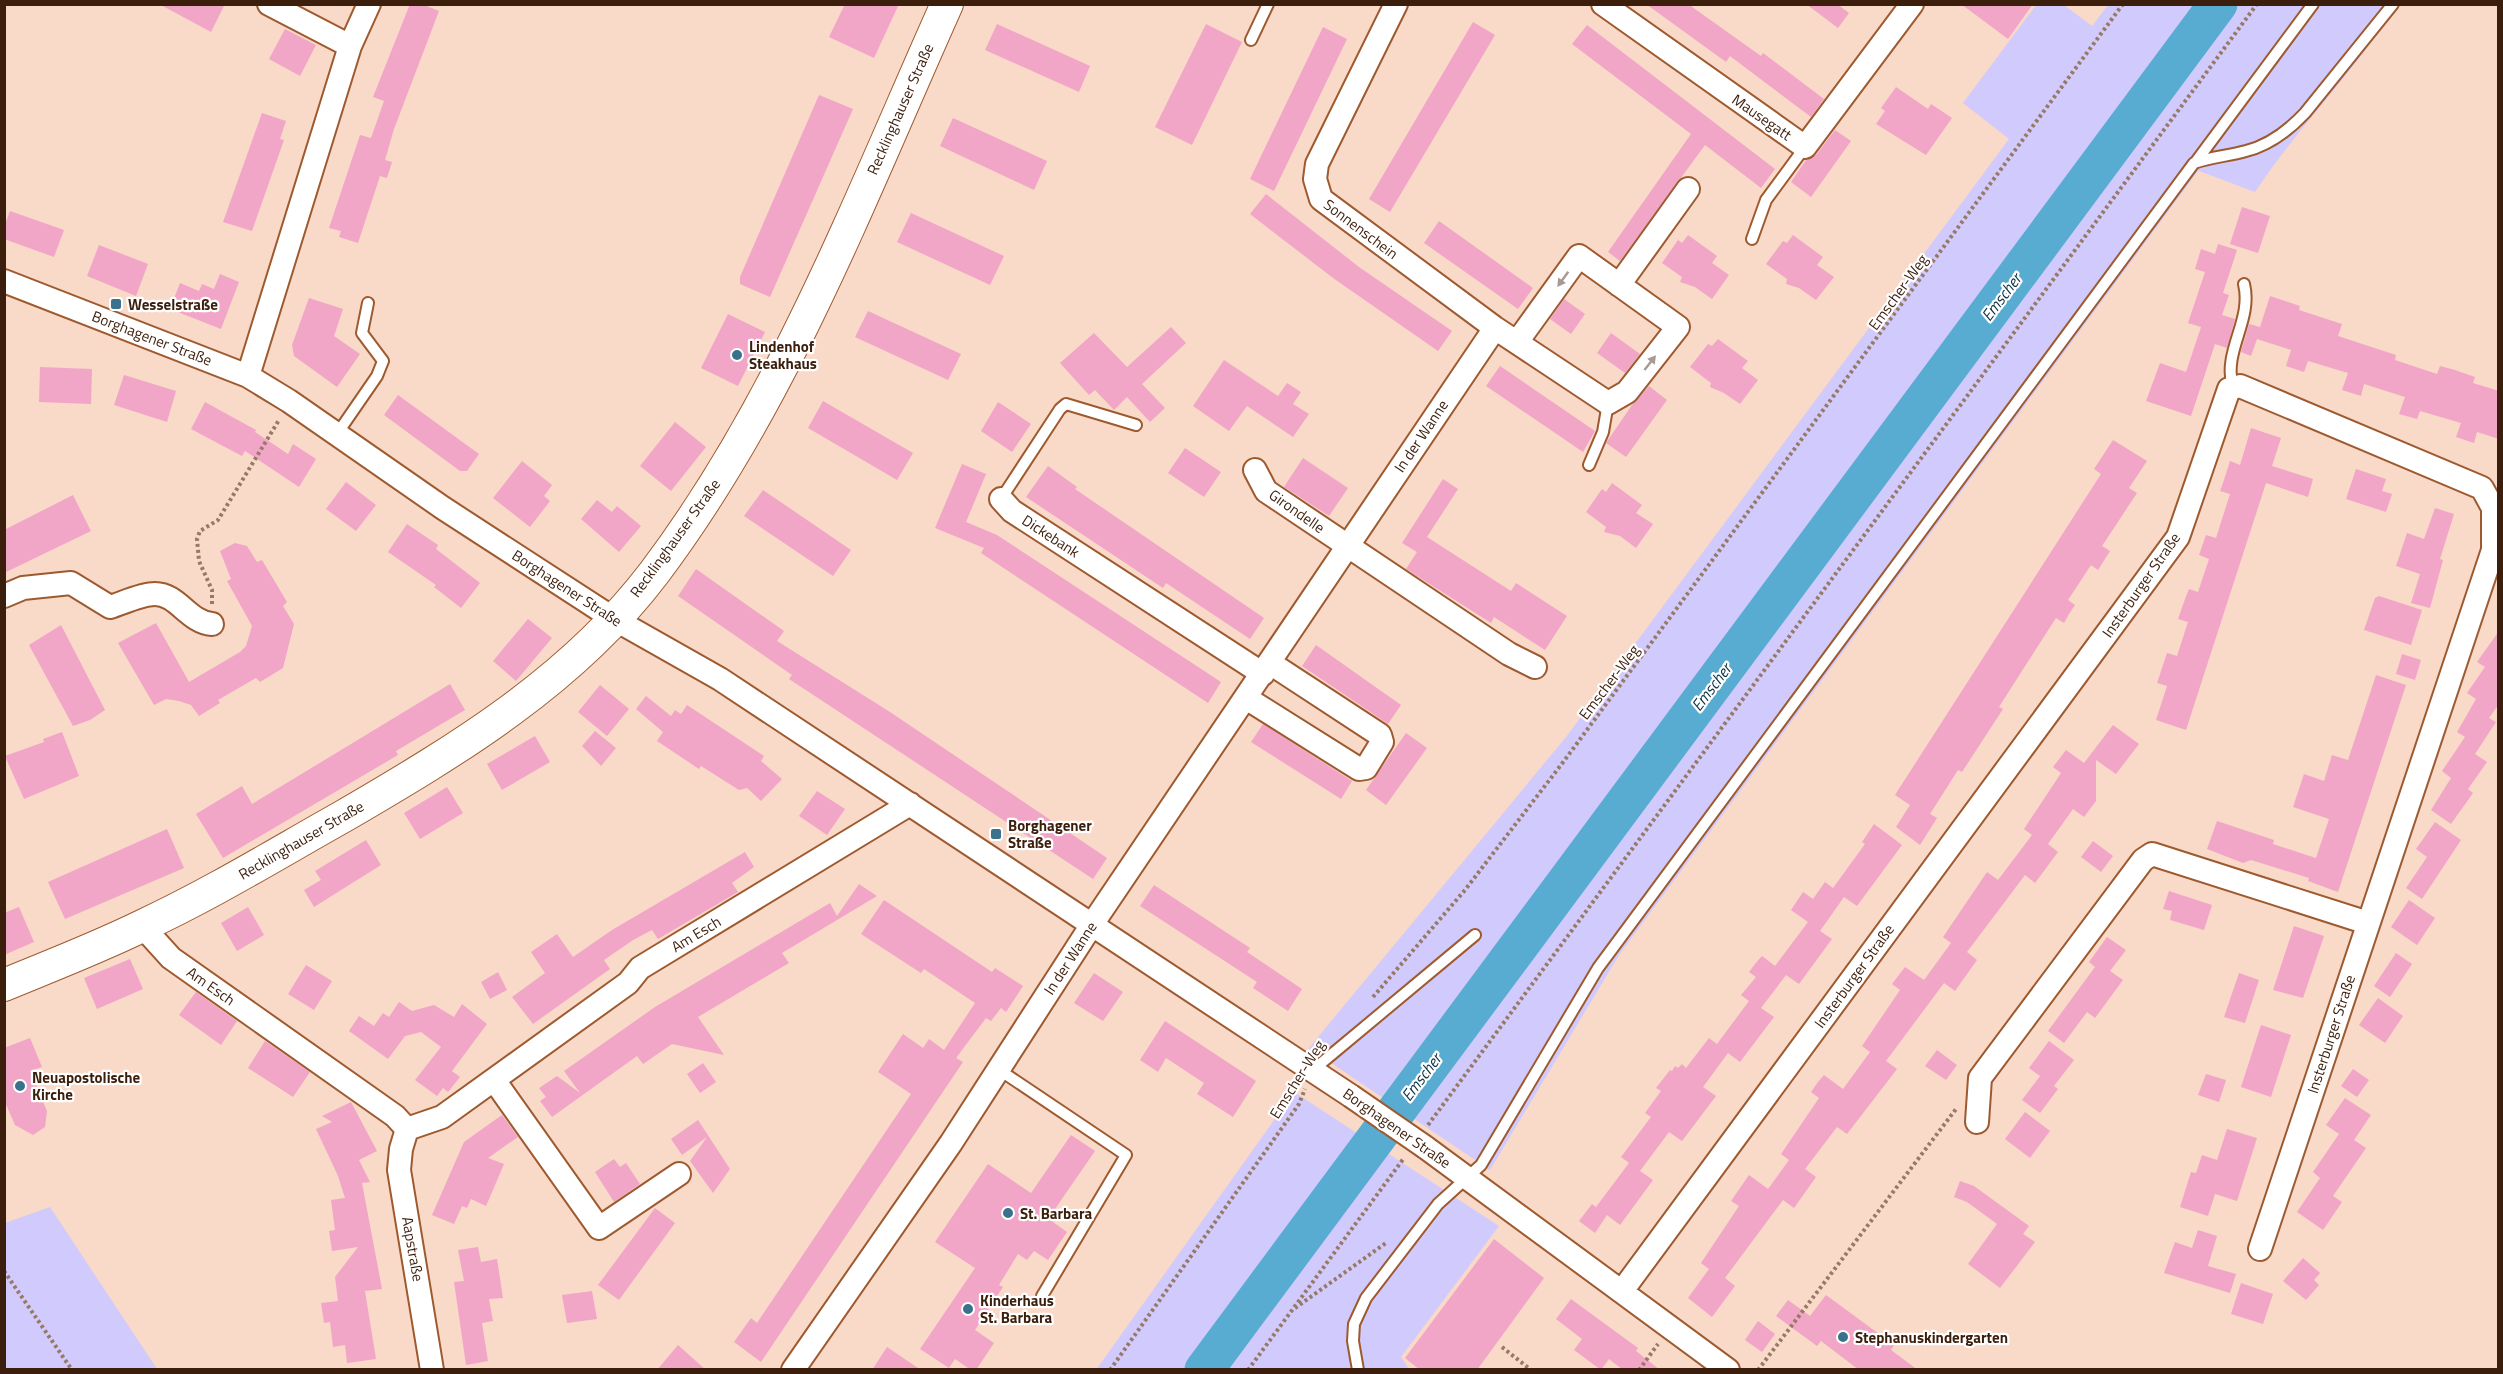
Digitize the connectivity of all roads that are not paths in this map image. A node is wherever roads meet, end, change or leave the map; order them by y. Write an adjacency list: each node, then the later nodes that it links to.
1 (269, 4): 11 (street)
2 (369, 4): 11 (street)
3 (947, 4): 32 (street, Recklinghauser Straße)
4 (1268, 4): 10 (lane)
5 (1396, 4): 20 (street, Sonnenschein)
6 (1603, 4): 12 (street, Mausegatt)
7 (1912, 4): 12 (street, Mausegatt)
8 (2313, 4): 13 (lane)
9 (2393, 4): 13 (lane)
10 (1251, 40)
11 (350, 46): 22 (street)
12 (1805, 147): 15 (lane)
13 (2194, 163): 49 (lane)
14 (1688, 189): 18 (street)
15 (1752, 239)
16 (4, 281): 22 (street, Borghagener Straße)
17 (2244, 284): 23 (lane)
18 (1619, 285): 21 (street, one-way to 21); 24 (street, one-way to 18)
19 (368, 303): 26 (lane)
20 (1495, 328): 21 (street, Sonnenschein); 30 (street, In der Wanne)
21 (1517, 342): 24 (street, Sonnenschein)
22 (248, 376): 26 (street, Borghagener Straße)
23 (2233, 388): 39 (street, Insterburger Straße); 51 (street, Insterburger Straße)
24 (1608, 403): 27 (lane)
25 (1136, 425): 29 (lane, Dickebank)
26 (337, 434): 32 (street, Borghagener Straße)
27 (1589, 465)
28 (1256, 470): 30 (street, Girondelle)
29 (1001, 499): 35 (street, Dickebank)
30 (1346, 545): 34 (street); 35 (street, In der Wanne)
31 (4, 596): 33 (street)
32 (614, 619): 37 (street, Borghagener Straße); 40 (street, Recklinghauser Straße)
33 (212, 624)
34 (1535, 667)
35 (1266, 669): 36 (street, In der Wanne); 36 (street, Dickebank)
36 (1246, 698): 38 (street, In der Wanne)
37 (910, 804): 38 (street, Borghagener Straße); 45 (street, Am Esch)
38 (1093, 923): 43 (street, In der Wanne); 44 (street, Borghagener Straße)
39 (2368, 923): 46 (street); 50 (street, Insterburger Straße)
40 (142, 926): 42 (street, Recklinghauser Straße); 47 (street, Am Esch)
41 (1475, 935): 44 (lane)
42 (4, 985)
43 (998, 1069): 52 (lane); 54 (street, In der Wanne)
44 (1313, 1070): 49 (street, Borghagener Straße, bridge)
45 (494, 1080): 47 (street, Am Esch); 48 (street)
46 (1977, 1122)
47 (407, 1129): 53 (street, Aapstraße)
48 (679, 1174)
49 (1467, 1177): 51 (street, Borghagener Straße); 55 (lane)
50 (2260, 1248)
51 (1622, 1291): 56 (street, Borghagener Straße)
52 (1042, 1296)
53 (432, 1370)
54 (793, 1370)
55 (1358, 1370)
56 (1728, 1370)

